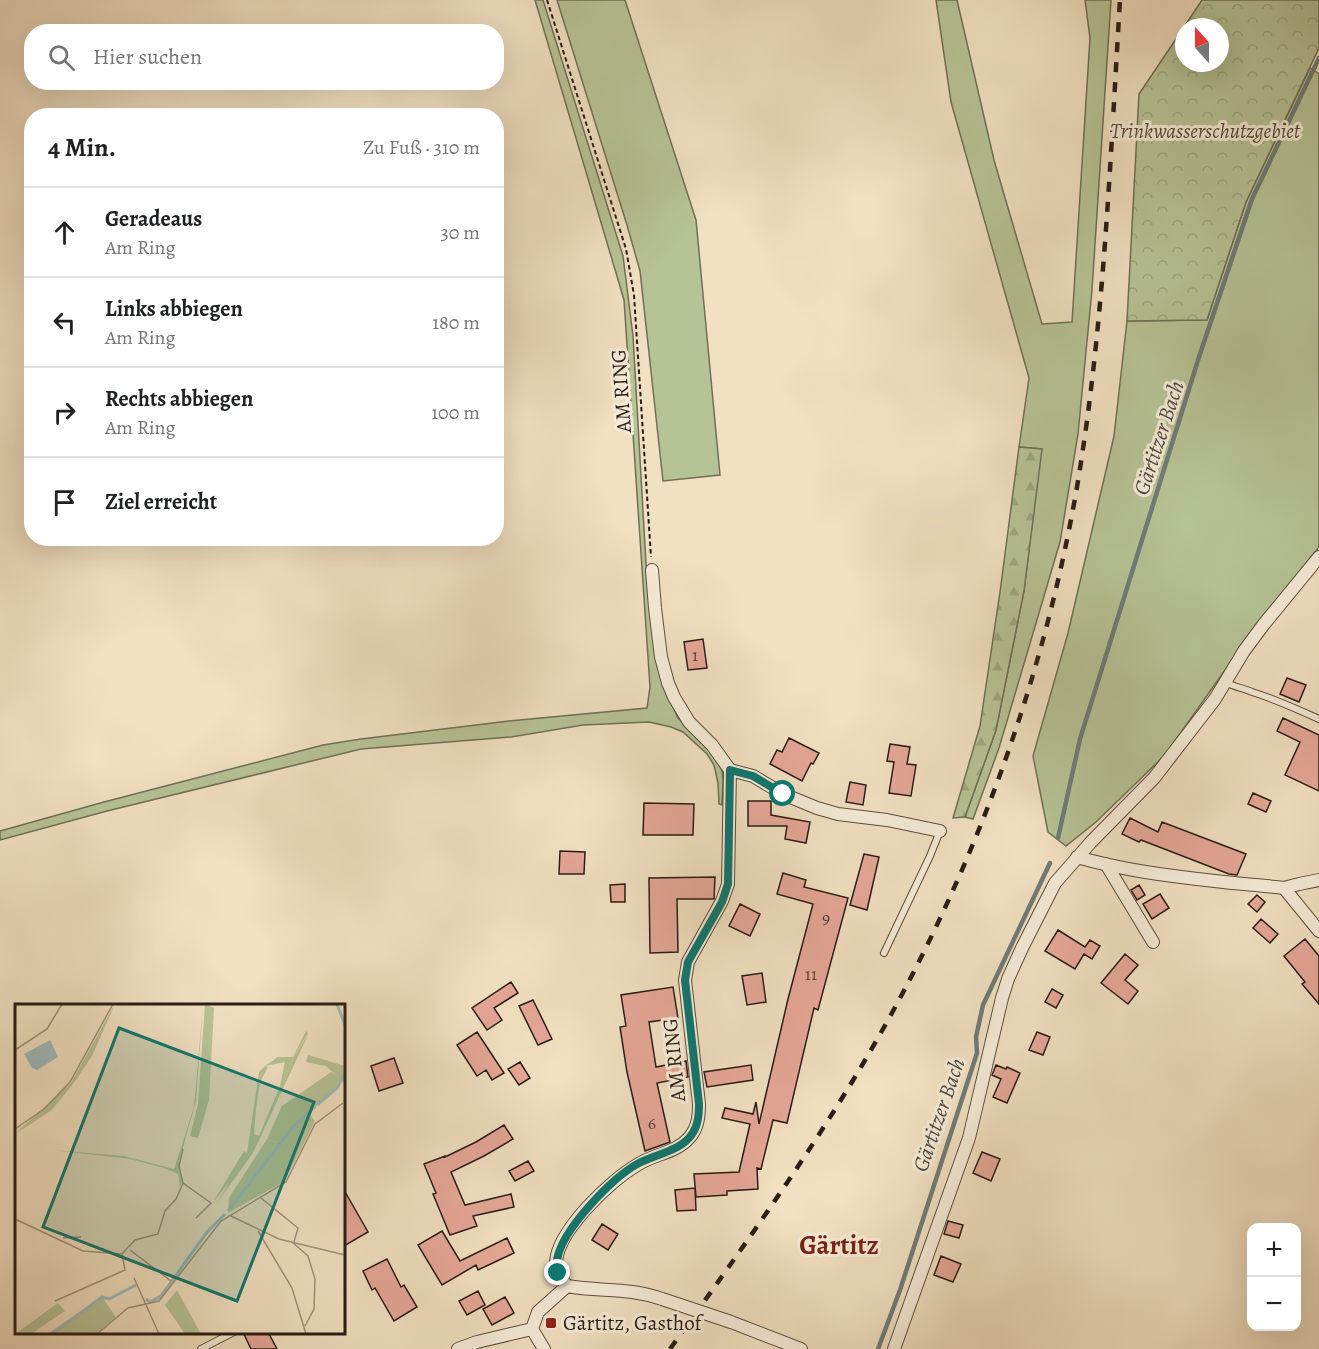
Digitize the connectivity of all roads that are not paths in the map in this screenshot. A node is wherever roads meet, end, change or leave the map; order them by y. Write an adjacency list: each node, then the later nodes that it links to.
1 (1319, 557): 3 (street)
2 (652, 570): 5 (street)
3 (1225, 682): 4 (lane); 7 (street)
4 (1319, 719)
5 (730, 770): 6 (street); 14 (street, AM RING)
6 (940, 831): 13 (lane)
7 (1077, 857): 8 (street); 21 (street)
8 (1106, 864): 10 (street); 12 (street)
9 (1319, 880): 10 (street)
10 (1284, 888): 11 (street)
11 (1319, 931)
12 (1153, 942)
13 (884, 953)
14 (567, 1286): 15 (street); 20 (street, bridge)
15 (532, 1329): 18 (street); 19 (street)
16 (230, 1334): 17 (lane)
17 (201, 1349)
18 (458, 1349)
19 (544, 1349)
20 (801, 1349)
21 (894, 1349)

